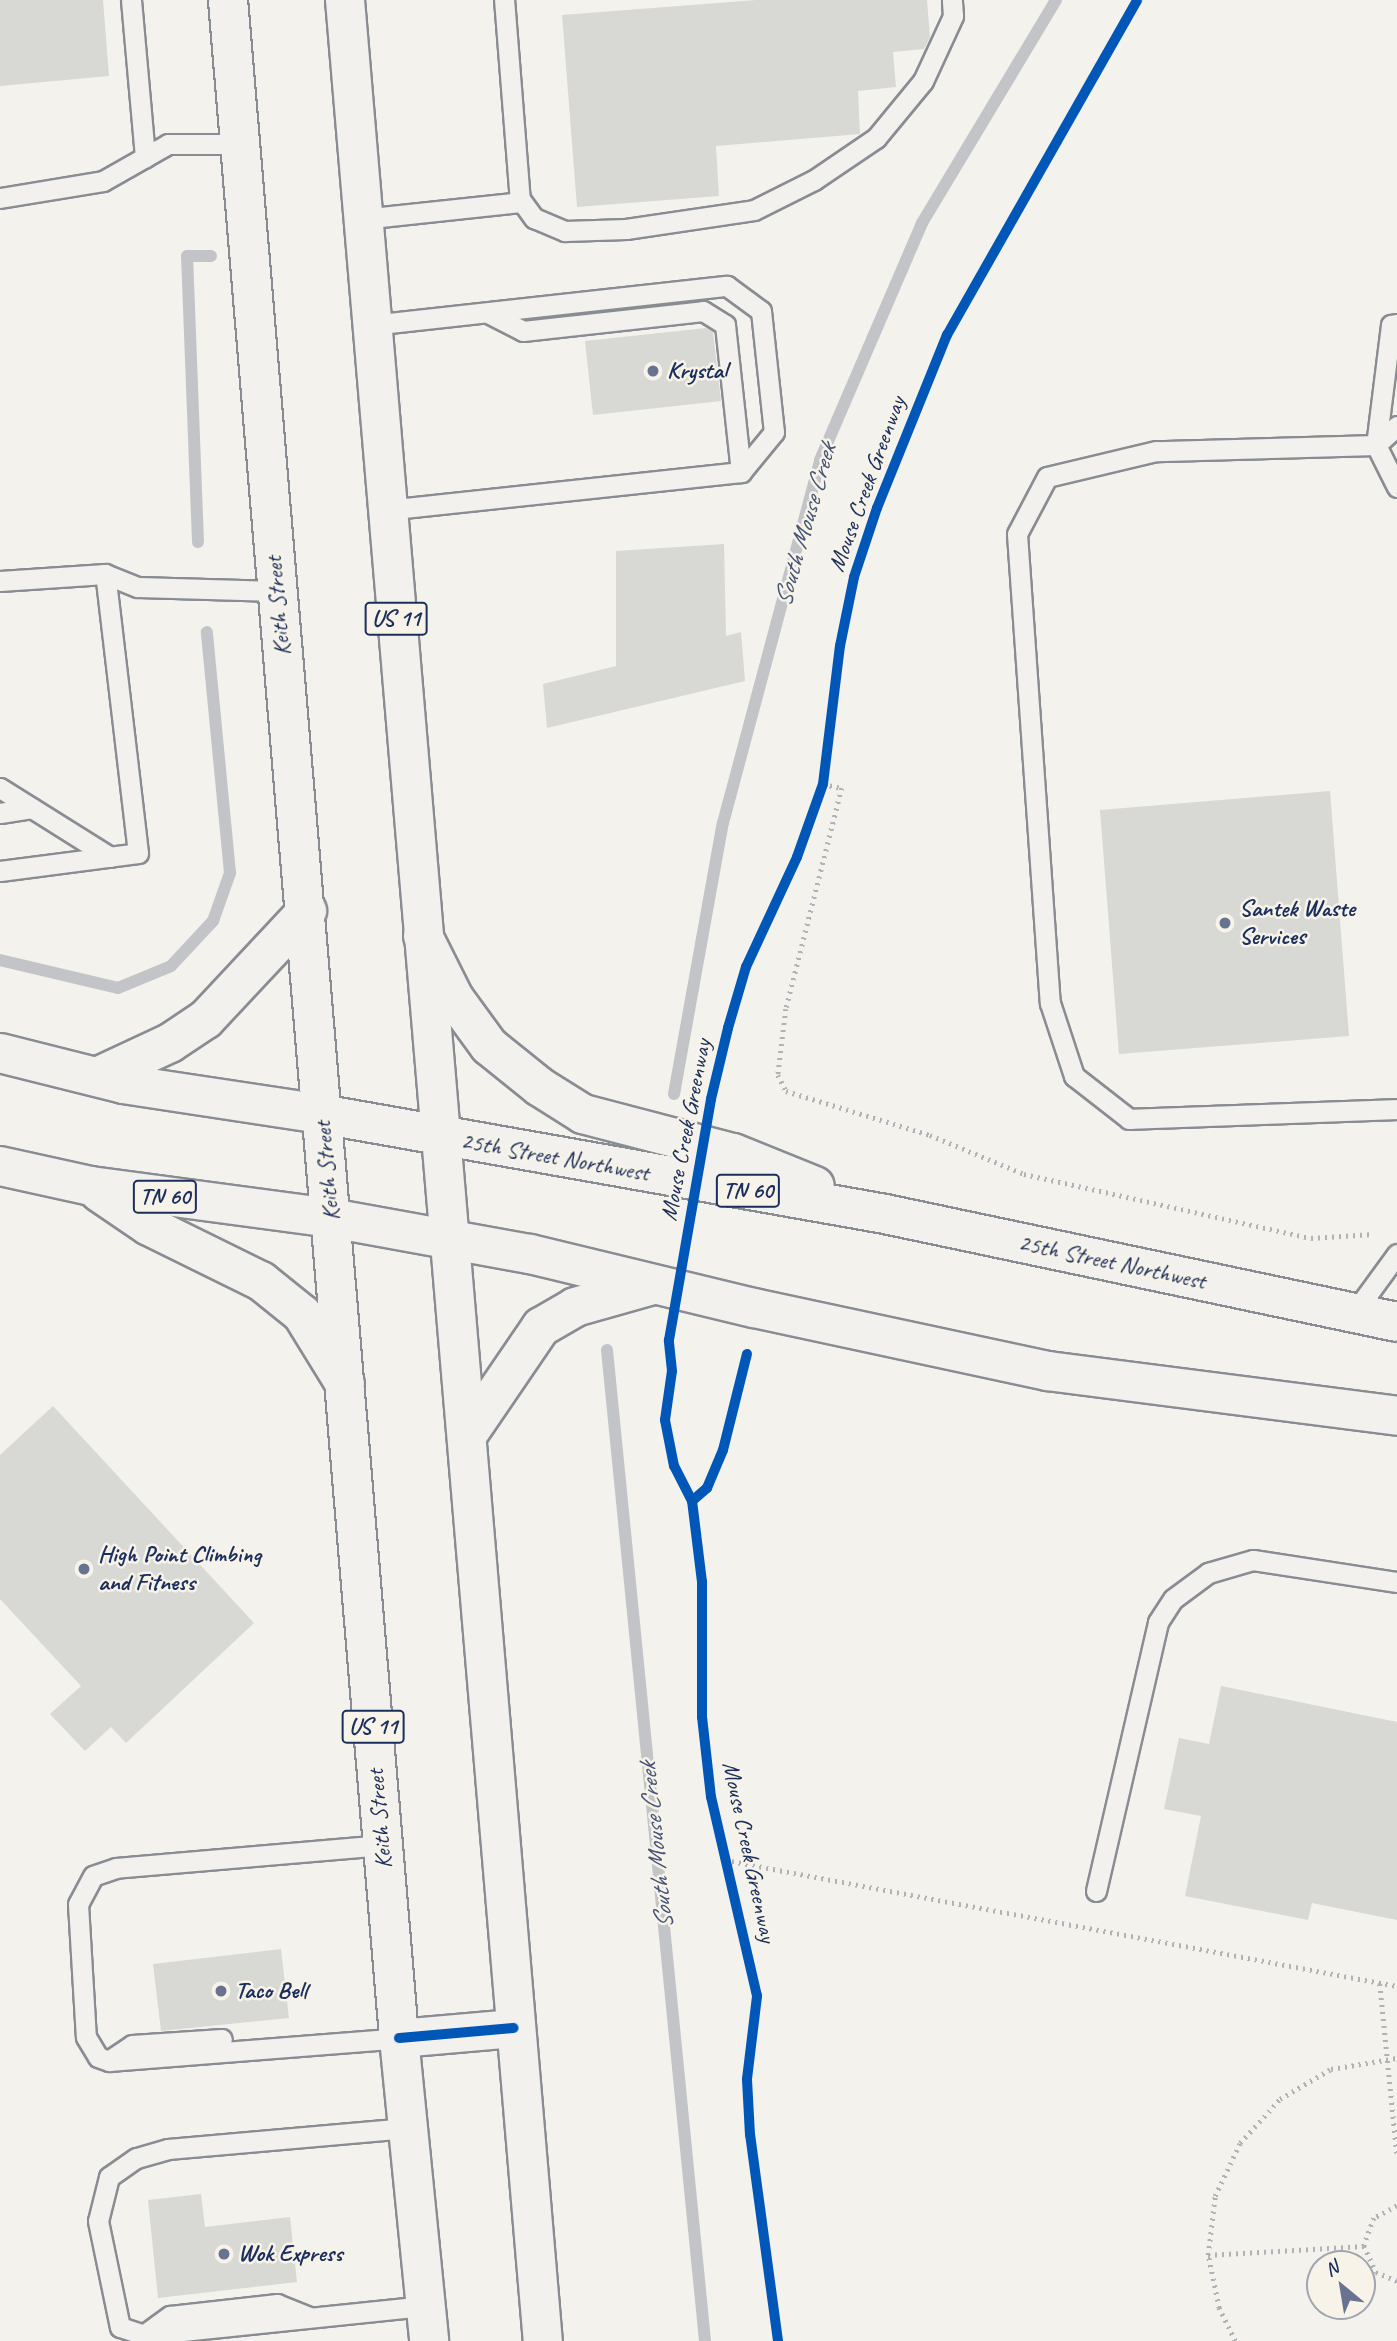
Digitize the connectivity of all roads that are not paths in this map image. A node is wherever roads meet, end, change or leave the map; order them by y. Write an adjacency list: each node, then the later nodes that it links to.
1 (131, 0): 7 (lane)
2 (228, 0): 6 (main road, Keith Street / US 11)
3 (345, 0): 10 (main road, US 11)
4 (504, 0): 9 (lane)
5 (952, 0): 9 (lane)
6 (239, 144): 7 (lane); 21 (main road, Keith Street / US 11)
7 (145, 157): 8 (lane)
8 (0, 198)
9 (520, 199): 10 (lane)
10 (362, 219): 13 (main road, US 11)
11 (487, 312): 13 (lane); 16 (lane); 16 (lane)
12 (1397, 324): 15 (lane)
13 (371, 325): 18 (main road, US 11)
14 (1397, 426): 15 (lane)
15 (1376, 445): 17 (lane); 31 (lane)
16 (741, 472): 18 (lane)
17 (1397, 487)
18 (387, 510): 28 (main road, US 11)
19 (105, 574): 20 (lane); 21 (lane); 25 (lane)
20 (0, 581)
21 (277, 592): 27 (main road, Keith Street / US 11)
22 (0, 788): 23 (lane)
23 (32, 808): 24 (lane); 25 (lane)
24 (0, 813)
25 (110, 857): 26 (lane)
26 (0, 871)
27 (307, 911): 30 (main road); 32 (main road, Keith Street / US 11)
28 (423, 936): 33 (main road, US 11); 36 (main road)
29 (0, 1053): 30 (main road, 25th Street Northwest / TN 60)
30 (97, 1077): 32 (main road, 25th Street Northwest / TN 60)
31 (1397, 1109)
32 (321, 1114): 33 (main road, 25th Street Northwest / TN 60); 37 (main road, Keith Street / US 11)
33 (440, 1137): 36 (main road, 25th Street Northwest / TN 60); 38 (main road, US 11)
34 (0, 1166): 35 (main road, TN 60)
35 (91, 1186): 37 (main road, TN 60); 43 (main road)
36 (885, 1214): 41 (main road, 25th Street Northwest / TN 60)
37 (331, 1218): 38 (main road, TN 60); 43 (main road, Keith Street / US 11)
38 (450, 1239): 40 (main road, TN 60); 45 (main road, US 11)
39 (1397, 1254): 41 (lane)
40 (654, 1284): 44 (main road, TN 60); 45 (main road)
41 (1354, 1313): 42 (main road, 25th Street Northwest / TN 60)
42 (1397, 1322)
43 (345, 1384): 47 (main road, Keith Street / US 11)
44 (1397, 1416)
45 (468, 1434): 49 (main road, US 11)
46 (1397, 1582): 48 (lane)
47 (383, 1845): 50 (main road, Keith Street / US 11); 50 (lane)
48 (1096, 1891)
49 (513, 2028): 50 (street); 53 (main road, US 11)
50 (399, 2038): 51 (main road, Keith Street / US 11)
51 (407, 2128): 52 (main road, Keith Street / US 11); 52 (lane)
52 (428, 2324)
53 (543, 2341)

